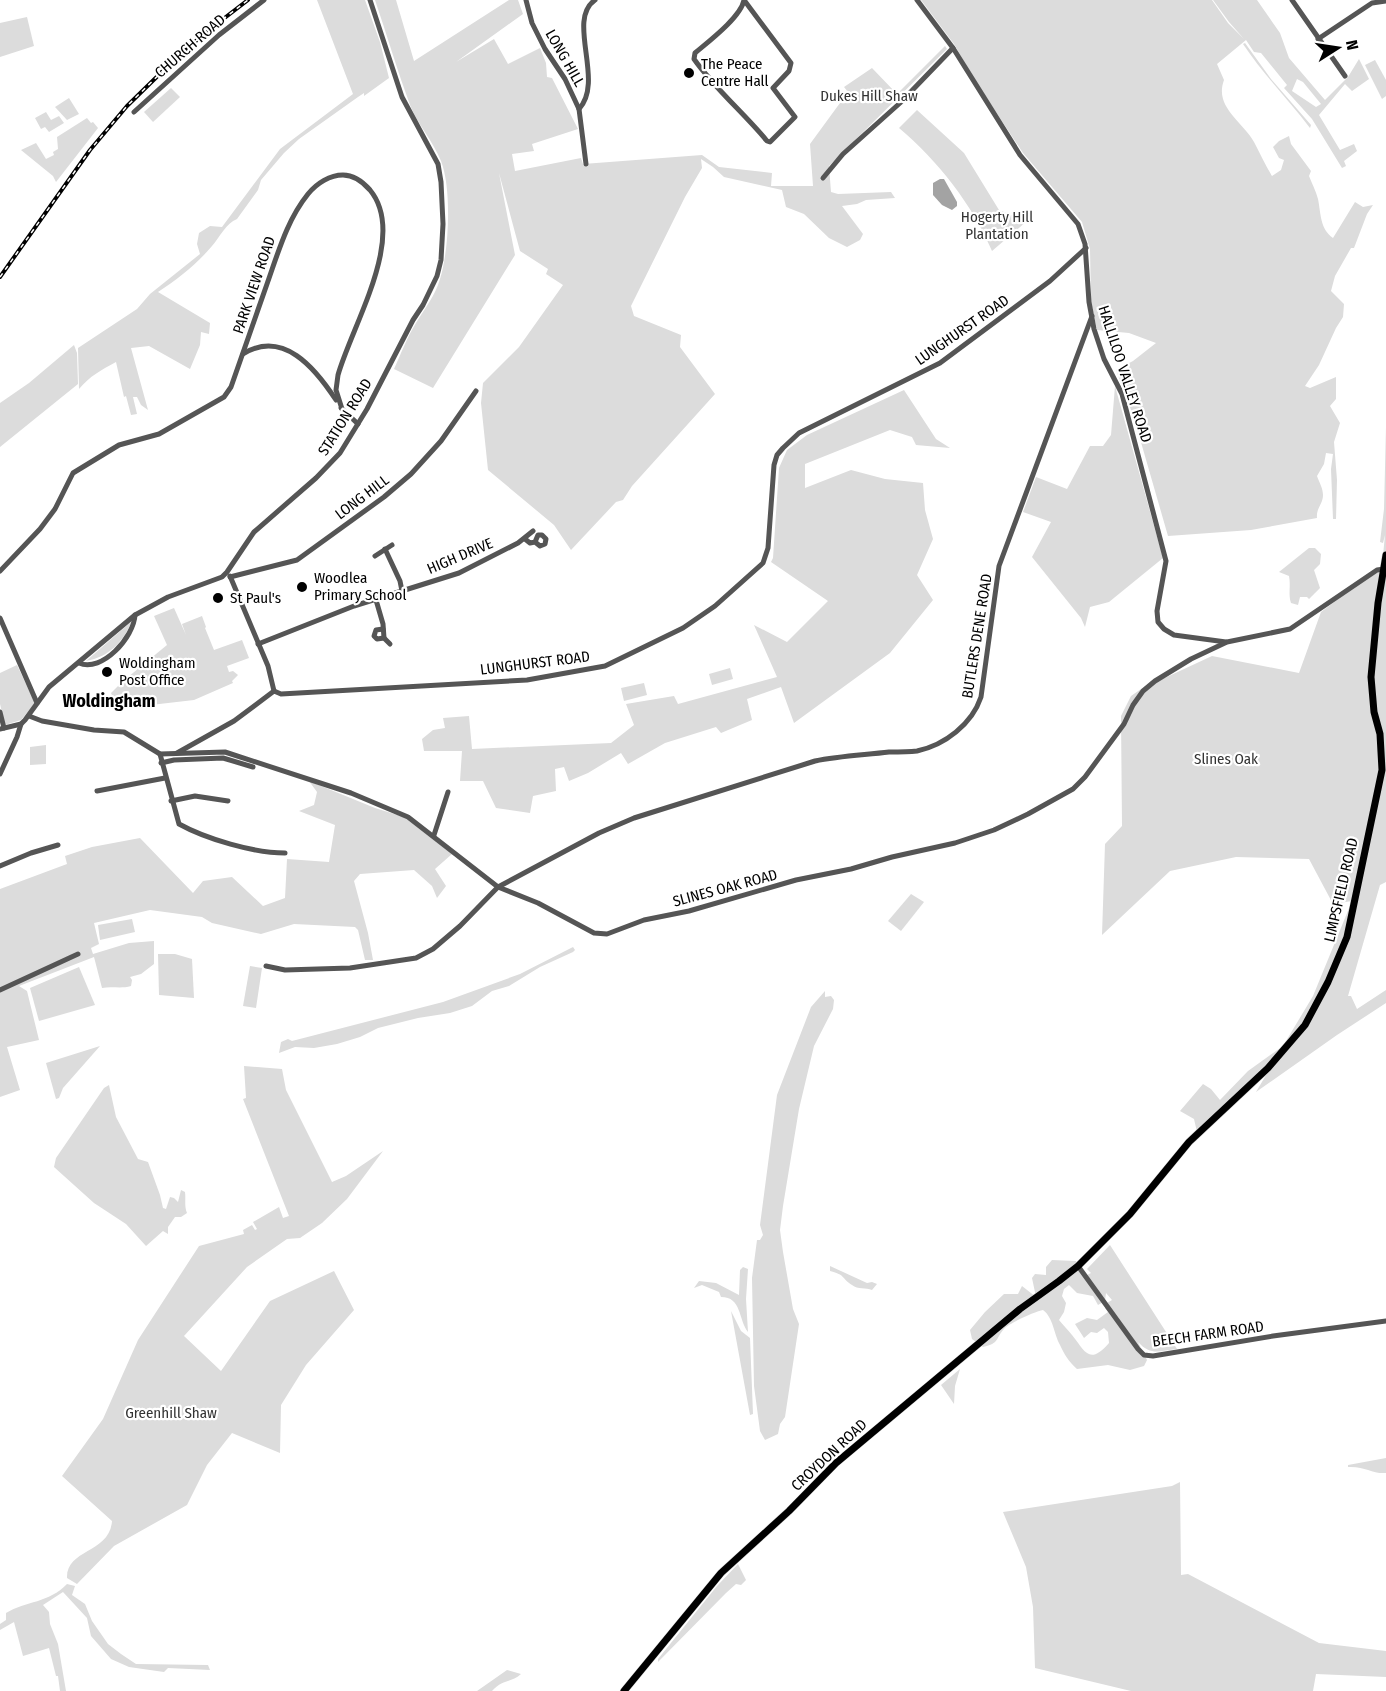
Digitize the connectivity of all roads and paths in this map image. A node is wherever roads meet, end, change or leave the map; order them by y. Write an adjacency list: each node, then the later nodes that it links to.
1 (264, 0): 13 (street, CHURCH ROAD)
2 (370, 0): 21 (street, STATION ROAD)
3 (526, 0): 12 (street, LONG HILL)
4 (595, 0): 12 (street)
5 (744, 0): 5 (street)
6 (916, 0): 10 (street, HALLILOO VALLEY ROAD)
7 (1292, 0): 9 (street)
8 (1386, 1): 9 (street)
9 (1318, 39): 11 (street)
10 (952, 48): 15 (street); 16 (street, HALLILOO VALLEY ROAD)
11 (1345, 76)
12 (579, 110): 14 (street, LONG HILL)
13 (134, 112)
14 (586, 164)
15 (823, 178)
16 (1086, 248): 17 (street, HALLILOO VALLEY ROAD); 42 (street, LUNGHURST ROAD)
17 (1092, 316): 40 (street, HALLILOO VALLEY ROAD); 63 (street, BUTLERS DENE ROAD)
18 (243, 354): 20 (street); 20 (street, PARK VIEW ROAD); 30 (street, PARK VIEW ROAD)
19 (476, 391): 31 (street, LONG HILL)
20 (342, 409): 21 (street)
21 (358, 424): 31 (street, STATION ROAD)
22 (533, 531): 23 (street, HIGH DRIVE)
23 (525, 539): 24 (street); 32 (street, HIGH DRIVE)
24 (535, 542)
25 (392, 545): 26 (street)
26 (385, 549): 28 (street); 32 (street)
27 (1386, 555): 29 (main road)
28 (375, 556)
29 (1384, 569): 40 (street, SLINES OAK ROAD); 52 (main road, LIMPSFIELD ROAD)
30 (0, 571)
31 (228, 575): 34 (street); 38 (street)
32 (402, 591): 33 (street, HIGH DRIVE)
33 (376, 600): 36 (street); 38 (street, HIGH DRIVE)
34 (135, 615): 41 (street); 41 (street)
35 (0, 618): 43 (street)
36 (383, 629): 37 (street); 37 (street)
37 (384, 639): 39 (street)
38 (258, 644): 42 (street)
39 (390, 644)
40 (1217, 644): 63 (street, SLINES OAK ROAD)
41 (79, 663): 43 (street)
42 (274, 691): 49 (street)
43 (37, 703): 45 (street)
44 (0, 712): 47 (street)
45 (29, 716): 46 (street); 48 (street, SLINES OAK ROAD)
46 (21, 724): 47 (street); 53 (street)
47 (2, 729)
48 (160, 753): 49 (street, SLINES OAK ROAD); 50 (street)
49 (174, 754): 59 (street, SLINES OAK ROAD)
50 (161, 763): 51 (street); 54 (street)
51 (254, 767)
52 (1384, 771): 67 (main road, LIMPSFIELD ROAD)
53 (0, 774)
54 (165, 778): 55 (street); 57 (street)
55 (97, 791)
56 (448, 792): 59 (street)
57 (171, 801): 58 (street); 61 (street)
58 (228, 801)
59 (434, 835): 63 (street, SLINES OAK ROAD)
60 (58, 844): 62 (street)
61 (285, 853)
62 (0, 866)
63 (498, 887): 65 (street, BUTLERS DENE ROAD)
64 (78, 954): 66 (street)
65 (266, 966)
66 (0, 990)
67 (1078, 1266): 68 (street, BEECH FARM ROAD); 69 (main road, CROYDON ROAD)
68 (1386, 1321)
69 (624, 1691)

